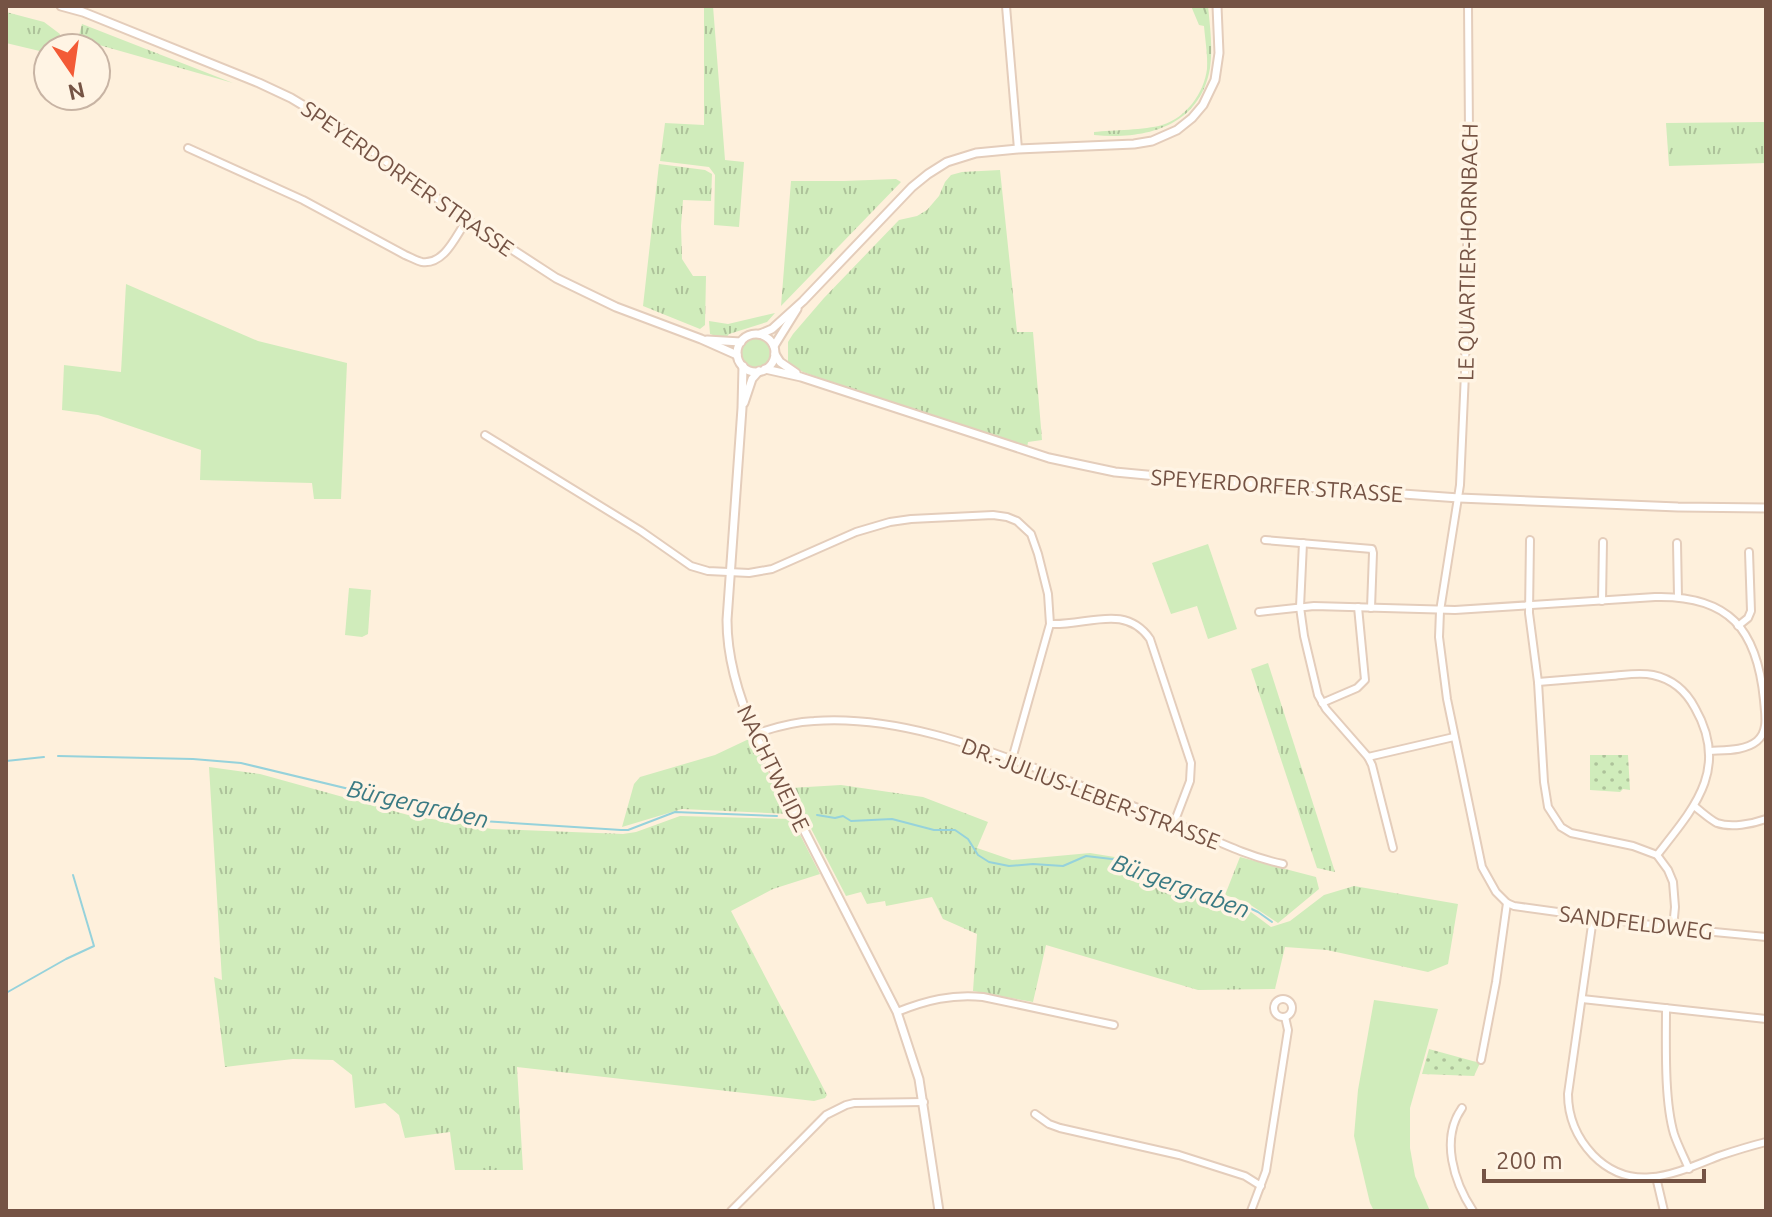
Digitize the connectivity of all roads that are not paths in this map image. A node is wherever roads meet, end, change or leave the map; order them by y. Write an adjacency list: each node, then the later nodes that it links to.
1 (1006, 6): 6 (street)
2 (1217, 6): 6 (street)
3 (1468, 6): 19 (street, LE QUARTIER-HORNBACH)
4 (64, 7): 7 (street, SPEYERDORFER STRASSE)
5 (188, 148): 7 (street)
6 (1018, 149): 8 (street)
7 (467, 220): 10 (street, SPEYERDORFER STRASSE)
8 (803, 301): 9 (street); 12 (street)
9 (760, 334): 11 (street); 12 (street)
10 (701, 339): 11 (street, SPEYERDORFER STRASSE); 13 (street, SPEYERDORFER STRASSE)
11 (741, 342): 13 (street)
12 (774, 350): 15 (street); 16 (street, SPEYERDORFER STRASSE)
13 (737, 355): 14 (street)
14 (743, 366): 15 (street); 17 (street, NACHTWEIDE)
15 (762, 370): 16 (street, SPEYERDORFER STRASSE); 17 (street, NACHTWEIDE)
16 (801, 377): 19 (street, SPEYERDORFER STRASSE)
17 (742, 408): 27 (street, NACHTWEIDE)
18 (485, 435): 27 (street)
19 (1459, 498): 20 (street, SPEYERDORFER STRASSE); 34 (street, LE QUARTIER-HORNBACH)
20 (1766, 508)
21 (1265, 540): 24 (street)
22 (1530, 540): 30 (street)
23 (1603, 542): 29 (street)
24 (1303, 543): 31 (street); 33 (street)
25 (1677, 543): 28 (street)
26 (1749, 552): 37 (street)
27 (730, 573): 36 (street); 40 (street, NACHTWEIDE)
28 (1678, 597): 29 (street); 37 (street)
29 (1602, 601): 30 (street)
30 (1529, 605): 34 (street); 38 (street)
31 (1300, 607): 32 (street); 35 (street); 39 (street)
32 (1358, 607): 33 (street); 39 (street)
33 (1371, 608): 34 (street)
34 (1440, 611): 41 (street, LE QUARTIER-HORNBACH)
35 (1259, 612)
36 (1050, 624): 44 (street); 47 (street)
37 (1738, 626): 42 (street)
38 (1538, 682): 42 (street); 49 (street)
39 (1322, 703): 43 (street)
40 (755, 734): 44 (street, DR.-JULIUS-LEBER-STRASSE); 57 (street, NACHTWEIDE)
41 (1454, 737): 43 (street); 51 (street, LE QUARTIER-HORNBACH)
42 (1710, 751): 45 (street)
43 (1368, 757): 48 (street)
44 (1012, 759): 47 (street, DR.-JULIUS-LEBER-STRASSE)
45 (1694, 806): 46 (street); 49 (street)
46 (1766, 819)
47 (1174, 823): 50 (street, DR.-JULIUS-LEBER-STRASSE)
48 (1393, 848)
49 (1657, 855): 53 (street)
50 (1283, 864)
51 (1507, 903): 52 (street, SANDFELDWEG); 61 (street)
52 (1593, 918): 53 (street, SANDFELDWEG); 55 (street)
53 (1673, 928): 54 (street, SANDFELDWEG)
54 (1766, 937)
55 (1582, 999): 56 (street); 67 (street)
56 (1666, 1008): 59 (street); 66 (street)
57 (897, 1012): 60 (street); 62 (street, NACHTWEIDE)
58 (1285, 1017): 68 (street)
59 (1766, 1019)
60 (1114, 1025)
61 (1481, 1060)
62 (924, 1102): 69 (street); 70 (street, NACHTWEIDE)
63 (1462, 1108): 72 (street)
64 (1035, 1114): 68 (street)
65 (1766, 1142): 66 (street)
66 (1689, 1169): 67 (street)
67 (1656, 1177): 73 (street)
68 (1261, 1186): 71 (street)
69 (731, 1211)
70 (939, 1211)
71 (1251, 1211)
72 (1473, 1211)
73 (1664, 1211)

